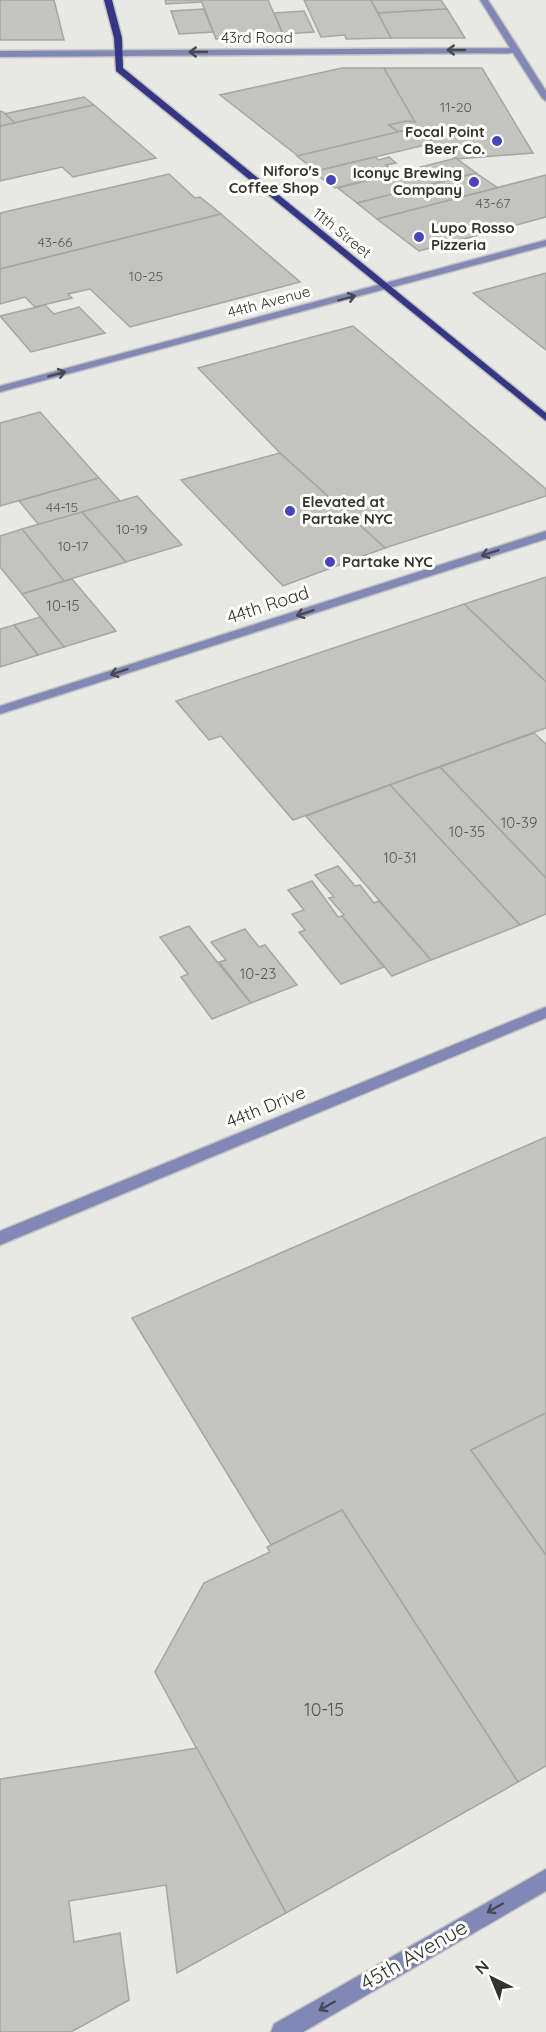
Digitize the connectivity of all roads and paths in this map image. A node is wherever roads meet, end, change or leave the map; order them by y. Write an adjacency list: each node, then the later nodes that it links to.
1 (108, 0): 4 (main road, 11th Street)
2 (484, 0): 3 (street)
3 (515, 50): 4 (street, 43rd Road, one-way to 4); 6 (street)
4 (118, 53): 5 (street, 43rd Road); 8 (main road, 11th Street)
5 (0, 54)
6 (546, 98)
7 (546, 243): 8 (street, 44th Avenue)
8 (385, 287): 9 (street, 44th Avenue, one-way to 8); 10 (main road, 11th Street)
9 (0, 389)
10 (546, 418)
11 (546, 535): 12 (street, 44th Road, one-way to 12)
12 (0, 710)
13 (546, 1012): 14 (street, 44th Drive)
14 (0, 1238)
15 (546, 1879): 16 (street, 45th Avenue, one-way to 16)
16 (282, 2032)

